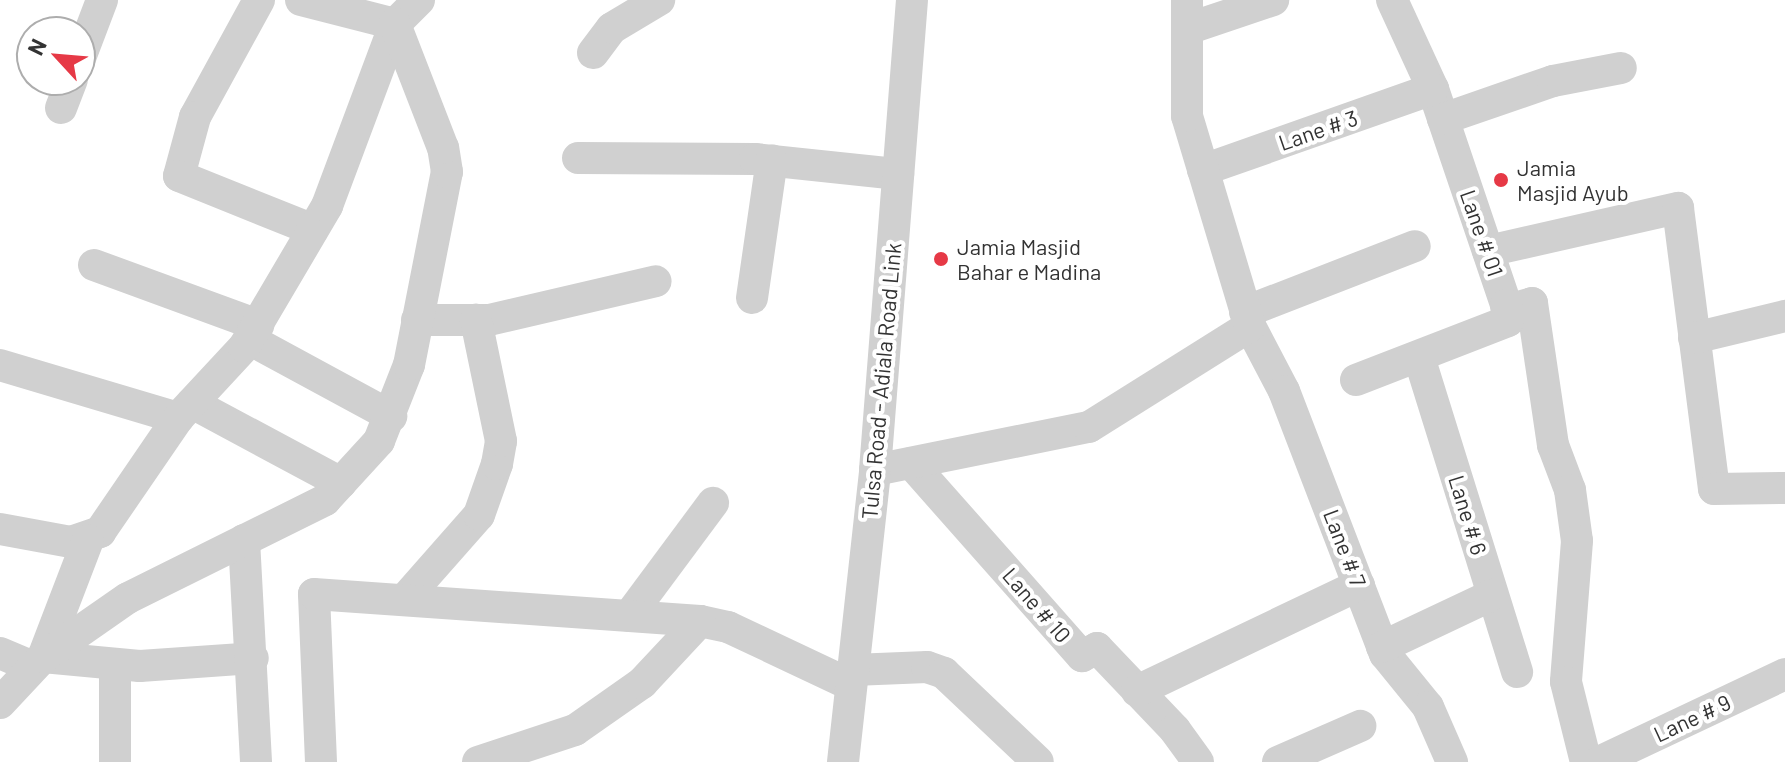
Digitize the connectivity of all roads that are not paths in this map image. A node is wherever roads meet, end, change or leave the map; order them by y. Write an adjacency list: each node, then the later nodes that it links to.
1 (259, 0): 16 (street)
2 (301, 0): 7 (street)
3 (659, 0): 9 (street)
4 (912, 0): 15 (street, Tulsa Road - Adiala Road Link)
5 (1273, 0): 8 (street)
6 (1392, 0): 11 (street, Lane # 01)
7 (402, 10): 16 (street); 25 (street)
8 (1187, 15): 14 (street, Lane # 7)
9 (593, 53)
10 (1621, 68): 11 (street, Lane # 3)
11 (1438, 104): 14 (street, Lane # 3); 18 (street, Lane # 01)
12 (578, 158): 13 (street)
13 (772, 160): 15 (street); 21 (street)
14 (1203, 170): 24 (street, Lane # 7)
15 (898, 174): 35 (street, Tulsa Road - Adiala Road Link)
16 (313, 230): 27 (street)
17 (1415, 246): 24 (street)
18 (1488, 251): 22 (street, Lane # 01); 28 (street)
19 (94, 265): 27 (street)
20 (656, 281): 26 (street)
21 (752, 298)
22 (1506, 305): 29 (street); 58 (street, Lane # 01)
23 (1785, 316): 28 (street)
24 (1248, 319): 34 (street); 42 (street, Lane # 7)
25 (417, 320): 26 (street); 33 (street)
26 (476, 320): 44 (street)
27 (253, 332): 32 (street); 33 (street)
28 (1694, 338): 37 (street)
29 (1419, 357): 31 (street); 43 (street, Lane # 6)
30 (0, 365): 32 (street)
31 (1356, 380)
32 (185, 410): 36 (street); 40 (street)
33 (391, 416): 36 (street)
34 (911, 463): 35 (street); 55 (street, Lane # 10)
35 (875, 470): 54 (street, Tulsa Road - Adiala Road Link)
36 (341, 483): 41 (street)
37 (1785, 488)
38 (713, 503): 45 (street)
39 (0, 529): 40 (street)
40 (88, 540): 50 (street)
41 (244, 540): 49 (street); 50 (street)
42 (1359, 585): 47 (street, Lane # 7); 55 (street)
43 (1492, 595): 47 (street); 52 (street, Lane # 6)
44 (404, 600): 45 (street); 61 (street)
45 (629, 616): 46 (street)
46 (700, 621): 54 (street); 62 (street)
47 (1382, 647): 67 (street, Lane # 7)
48 (0, 653): 50 (street)
49 (253, 658): 51 (street); 60 (street)
50 (38, 662): 51 (street); 56 (street)
51 (115, 664): 59 (street)
52 (1517, 672)
53 (1785, 674): 58 (street, Lane # 9)
54 (852, 677): 63 (street, Tulsa Road - Adiala Road Link); 64 (street)
55 (1137, 691): 65 (street, Lane # 10)
56 (0, 703)
57 (1360, 726): 66 (street)
58 (1599, 761)
59 (115, 762)
60 (256, 762)
61 (321, 762)
62 (478, 762)
63 (843, 762)
64 (1038, 762)
65 (1198, 762)
66 (1278, 762)
67 (1452, 762)

